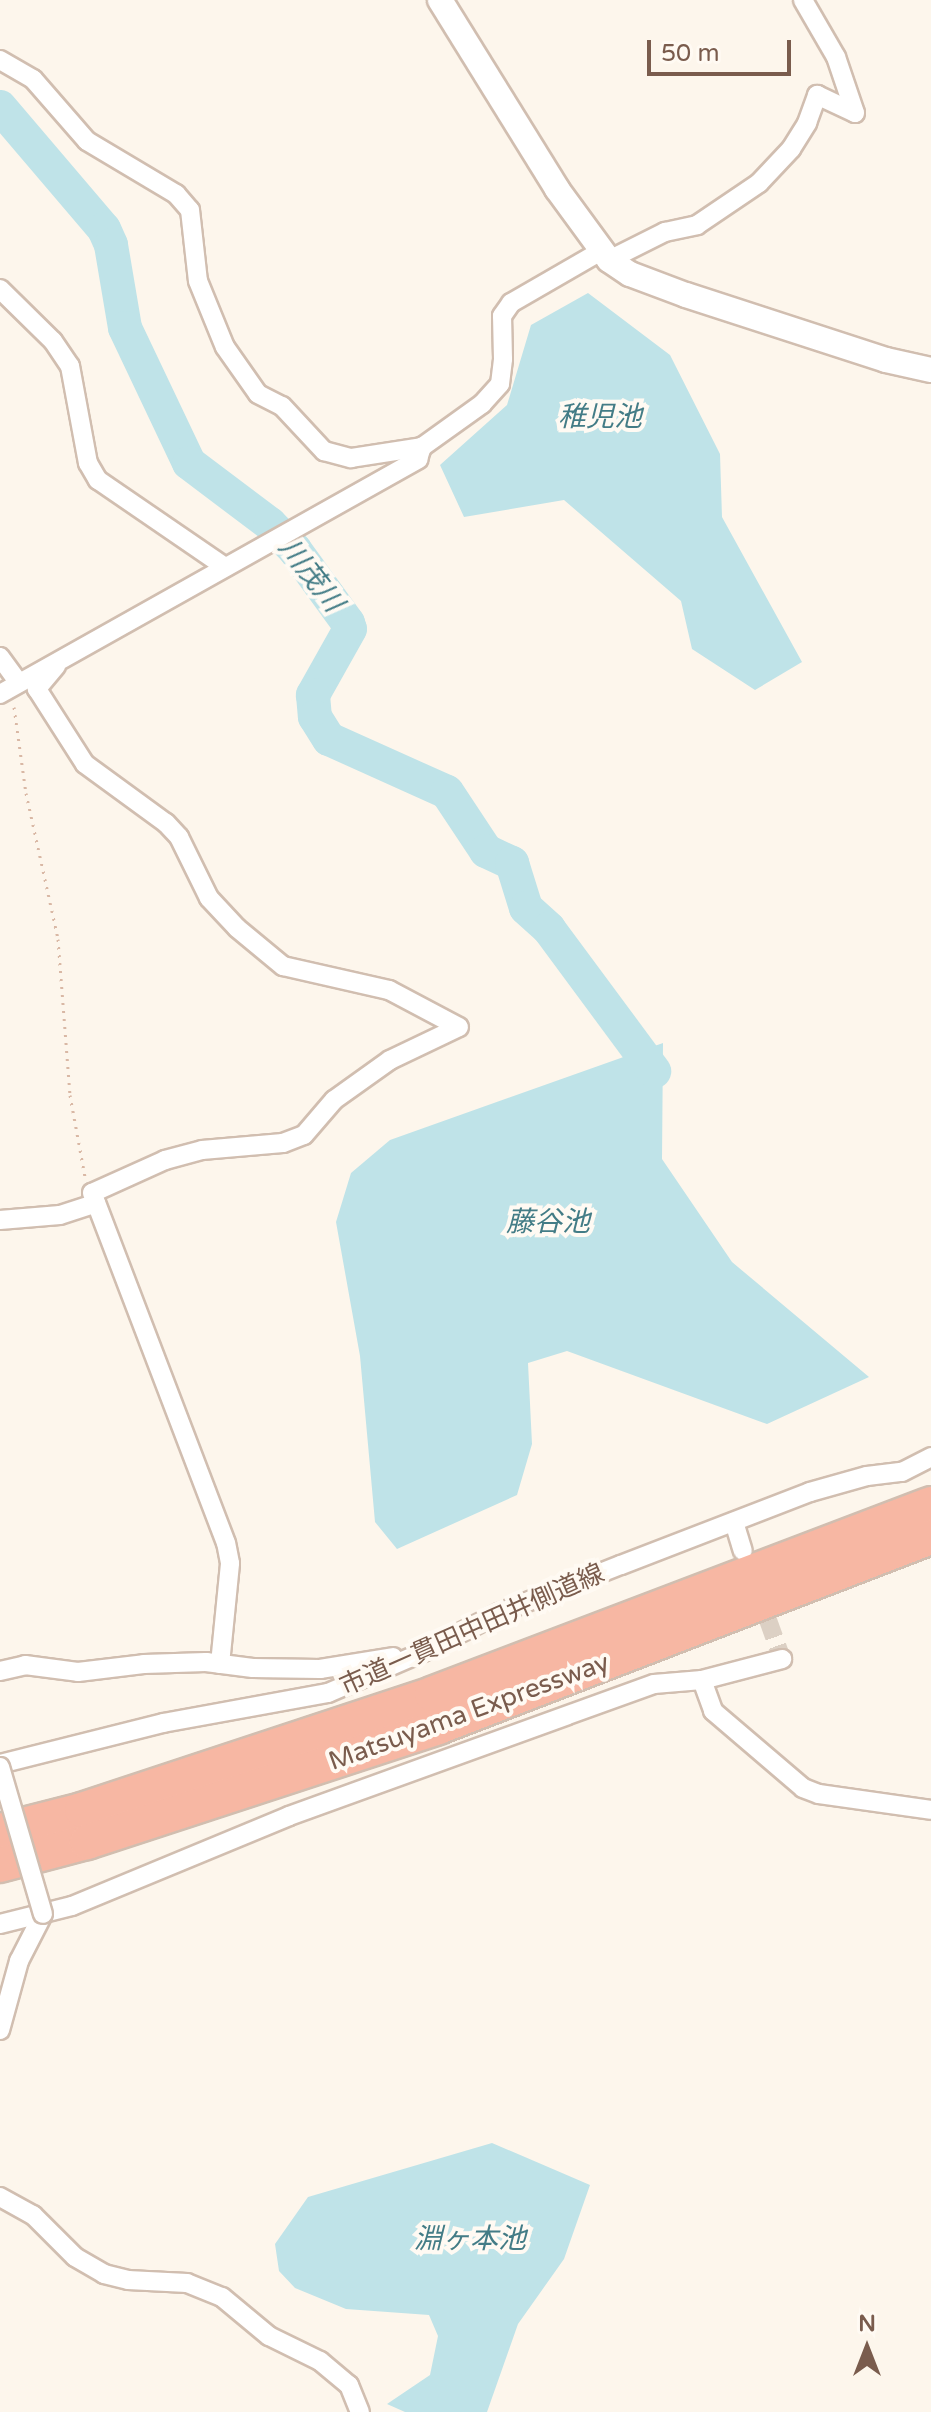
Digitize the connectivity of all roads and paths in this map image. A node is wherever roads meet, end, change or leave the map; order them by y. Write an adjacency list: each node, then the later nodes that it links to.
1 (440, 0): 4 (street)
2 (803, 0): 4 (street)
3 (0, 60): 7 (street)
4 (605, 256): 6 (street); 7 (street)
5 (0, 289): 8 (street)
6 (931, 370)
7 (422, 447): 8 (street)
8 (225, 567): 10 (street)
9 (0, 657): 10 (street)
10 (28, 686): 11 (street); 12 (path); 12 (street)
11 (0, 694)
12 (94, 1198): 13 (street); 23 (street)
13 (0, 1220)
14 (931, 1457): 17 (street, 市道一貫田中田井側道線)
15 (931, 1492): 20 (highway)
16 (931, 1504): 20 (highway, Matsuyama Expressway)
17 (734, 1522): 19 (street); 21 (street, 市道一貫田中田井側道線)
18 (931, 1540): 29 (highway, Matsuyama Expressway)
19 (743, 1551)
20 (777, 1566): 28 (highway, Matsuyama Expressway)
21 (423, 1652): 23 (street); 26 (street, 市道一貫田中田井側道線)
22 (782, 1659): 25 (street)
23 (220, 1664): 24 (street)
24 (0, 1671)
25 (702, 1680): 27 (street); 30 (street)
26 (0, 1765): 30 (street, bridge)
27 (931, 1810)
28 (0, 1831)
29 (0, 1865)
30 (43, 1914): 31 (street); 32 (street)
31 (0, 1924)
32 (0, 2030)
33 (0, 2197): 34 (street)
34 (360, 2412)

